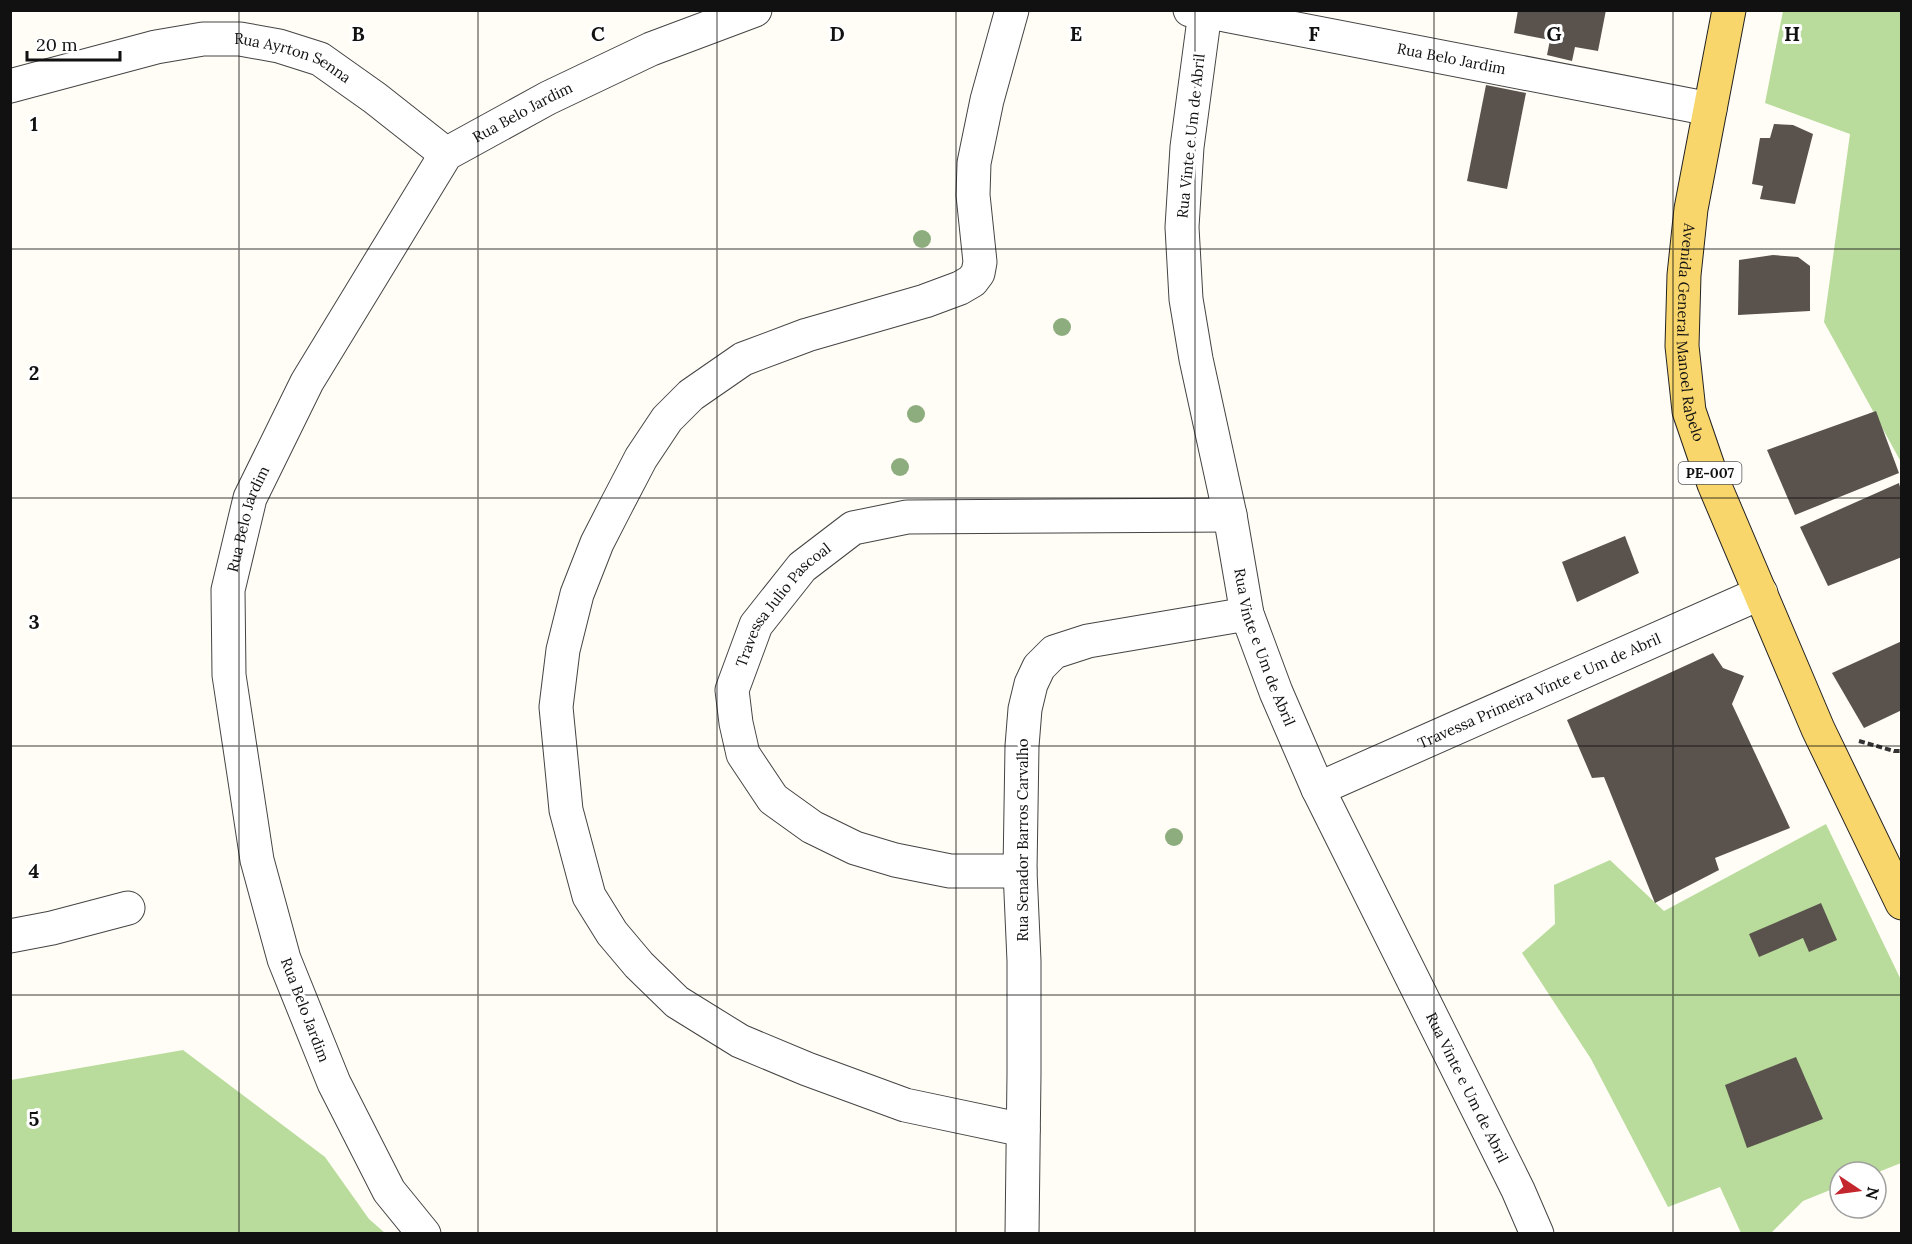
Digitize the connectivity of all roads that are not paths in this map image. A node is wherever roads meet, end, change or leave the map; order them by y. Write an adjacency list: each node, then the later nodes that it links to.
1 (755, 10): 7 (street, Rua Belo Jardim)
2 (1012, 10): 16 (street)
3 (1729, 10): 6 (main road, Avenida General Manoel Rabelo / PE-007)
4 (1212, 12): 6 (street, Rua Belo Jardim); 8 (street, Rua Vinte e Um de Abril)
5 (10, 86): 7 (street, Rua Ayrton Senna)
6 (1710, 109): 9 (main road, Avenida General Manoel Rabelo / PE-007)
7 (446, 154): 17 (street, Rua Belo Jardim)
8 (1230, 515): 10 (street, Rua Vinte e Um de Abril); 12 (street, Travessa Julio Pascoal)
9 (1761, 593): 11 (street, Travessa Primeira Vinte e Um de Abril); 13 (main road, Avenida General Manoel Rabelo / PE-007)
10 (1247, 614): 11 (street, Rua Vinte e Um de Abril); 12 (street, Rua Senador Barros Carvalho)
11 (1318, 789): 19 (street, Rua Vinte e Um de Abril)
12 (1020, 871): 16 (street, Rua Senador Barros Carvalho)
13 (1902, 903)
14 (128, 908): 15 (street)
15 (10, 936)
16 (1023, 1130): 18 (street, Rua Senador Barros Carvalho)
17 (424, 1233)
18 (1022, 1233)
19 (1537, 1233)

